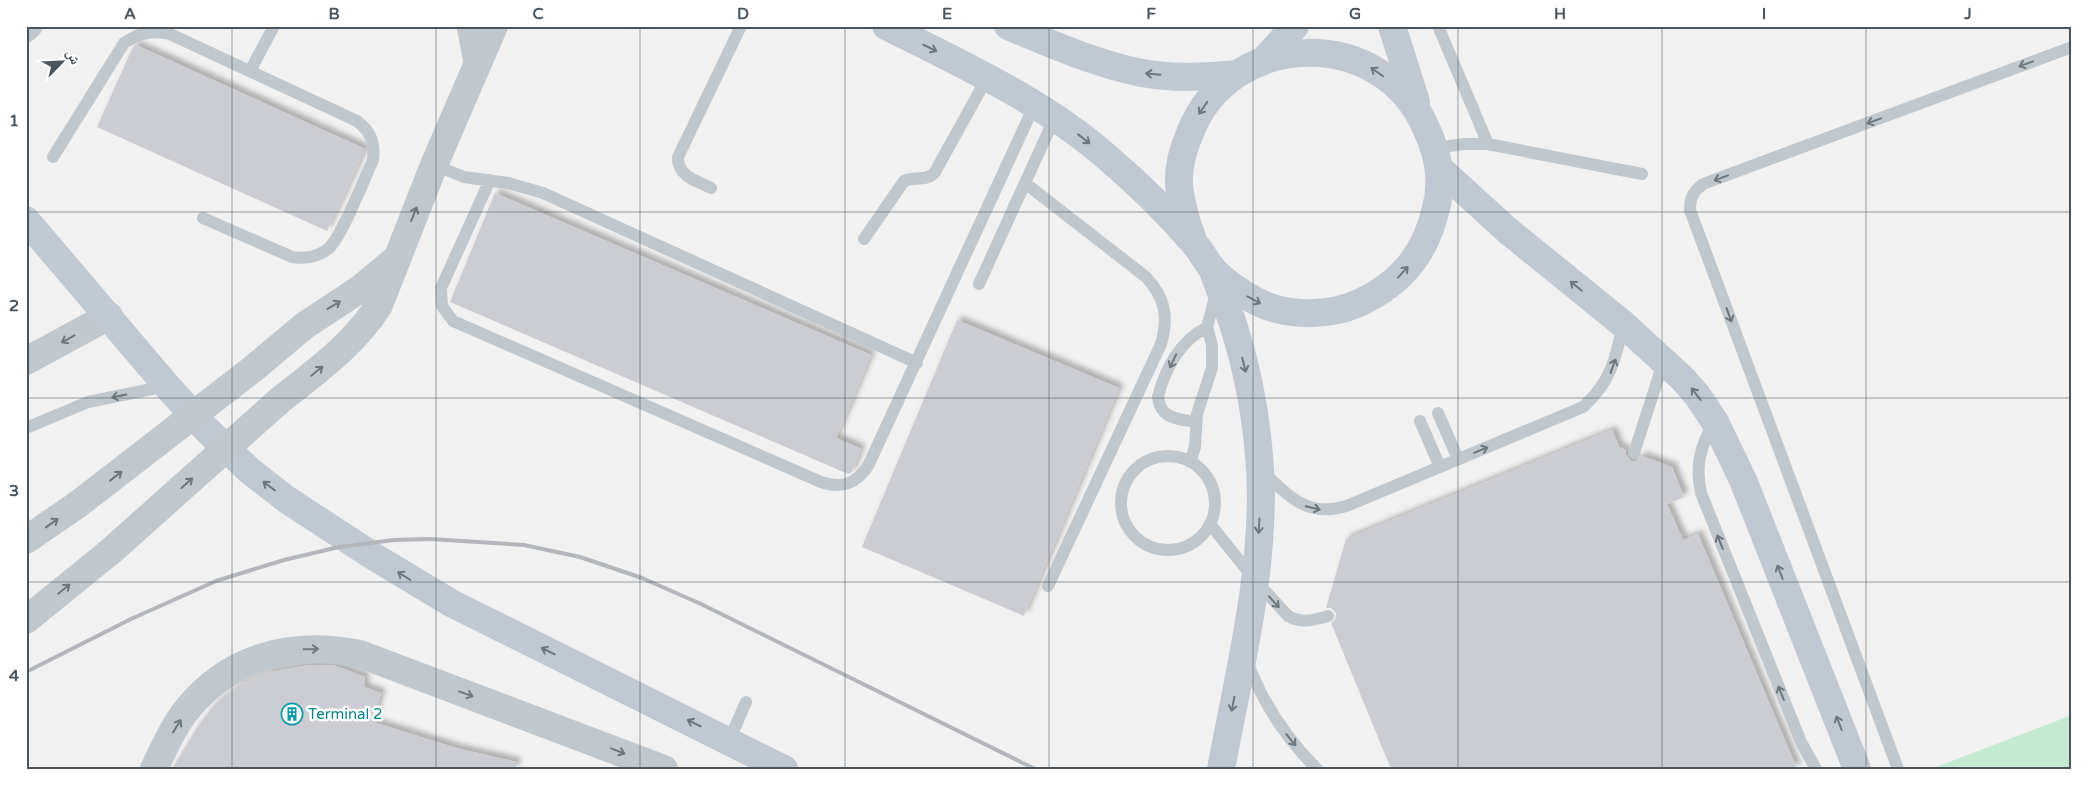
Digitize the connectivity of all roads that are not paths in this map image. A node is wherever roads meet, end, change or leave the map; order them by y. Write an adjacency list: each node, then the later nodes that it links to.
1 (30, 26): 11 (street)
2 (274, 26): 16 (lane)
3 (469, 26): 15 (street)
4 (494, 26): 15 (street)
5 (740, 26): 28 (lane)
6 (886, 26): 18 (main road, one-way to 18)
7 (1008, 26): 12 (main road)
8 (1295, 26): 14 (main road)
9 (1392, 26): 20 (main road)
10 (1438, 26): 21 (lane)
11 (26, 30)
12 (1041, 32): 17 (main road, one-way to 12)
13 (2072, 47): 69 (lane, one-way to 69)
14 (1265, 59): 17 (main road); 20 (main road, one-way to 14)
15 (477, 67): 24 (street)
16 (250, 71): 22 (lane); 29 (lane)
17 (1237, 74): 32 (main road, one-way to 32)
18 (987, 78): 19 (main road); 31 (lane)
19 (1045, 110): 27 (lane); 32 (main road, one-way to 32); 41 (lane)
20 (1421, 115): 23 (main road)
21 (1488, 144): 23 (lane); 25 (lane)
22 (54, 157)
23 (1437, 158): 34 (main road, one-way to 23); 37 (main road, one-way to 23)
24 (434, 165): 26 (lane); 33 (street, one-way to 24)
25 (1642, 174)
26 (490, 180): 41 (lane); 41 (lane)
27 (1025, 183): 35 (lane); 56 (lane)
28 (711, 188)
29 (203, 218)
30 (26, 220): 36 (main road)
31 (864, 240)
32 (1194, 243): 34 (main road)
33 (396, 259): 54 (street, one-way to 33, bridge); 58 (street, one-way to 33, bridge)
34 (1215, 277): 38 (lane); 52 (main road, one-way to 52)
35 (978, 284)
36 (109, 316): 40 (street, one-way to 40); 42 (main road)
37 (1623, 324): 39 (main road); 49 (lane, one-way to 37)
38 (1207, 327): 45 (lane); 45 (lane, one-way to 45)
39 (1664, 360): 46 (main road, one-way to 39); 48 (lane)
40 (26, 361)
41 (917, 362)
42 (167, 386): 47 (lane, one-way to 47); 61 (main road, one-way to 42)
43 (1438, 413): 49 (lane)
44 (1420, 421): 51 (lane)
45 (1196, 422): 50 (lane)
46 (1715, 422): 67 (lane, one-way to 46); 68 (main road, one-way to 46)
47 (26, 428)
48 (1634, 453)
49 (1458, 459): 51 (lane)
50 (1190, 462): 53 (lane); 53 (lane)
51 (1440, 467): 52 (lane, one-way to 51)
52 (1260, 470): 55 (main road, one-way to 55)
53 (1210, 524): 55 (lane)
54 (26, 540)
55 (1254, 580): 57 (lane, one-way to 57); 59 (main road)
56 (1048, 586)
57 (1328, 616)
58 (26, 620)
59 (1243, 651): 65 (main road, one-way to 65); 66 (lane, one-way to 66)
60 (746, 702): 61 (lane)
61 (729, 741): 64 (main road)
62 (154, 769): 63 (street, one-way to 63)
63 (664, 769)
64 (784, 769)
65 (1221, 769)
66 (1317, 769)
67 (1816, 769)
68 (1857, 769)
69 (1898, 769)

